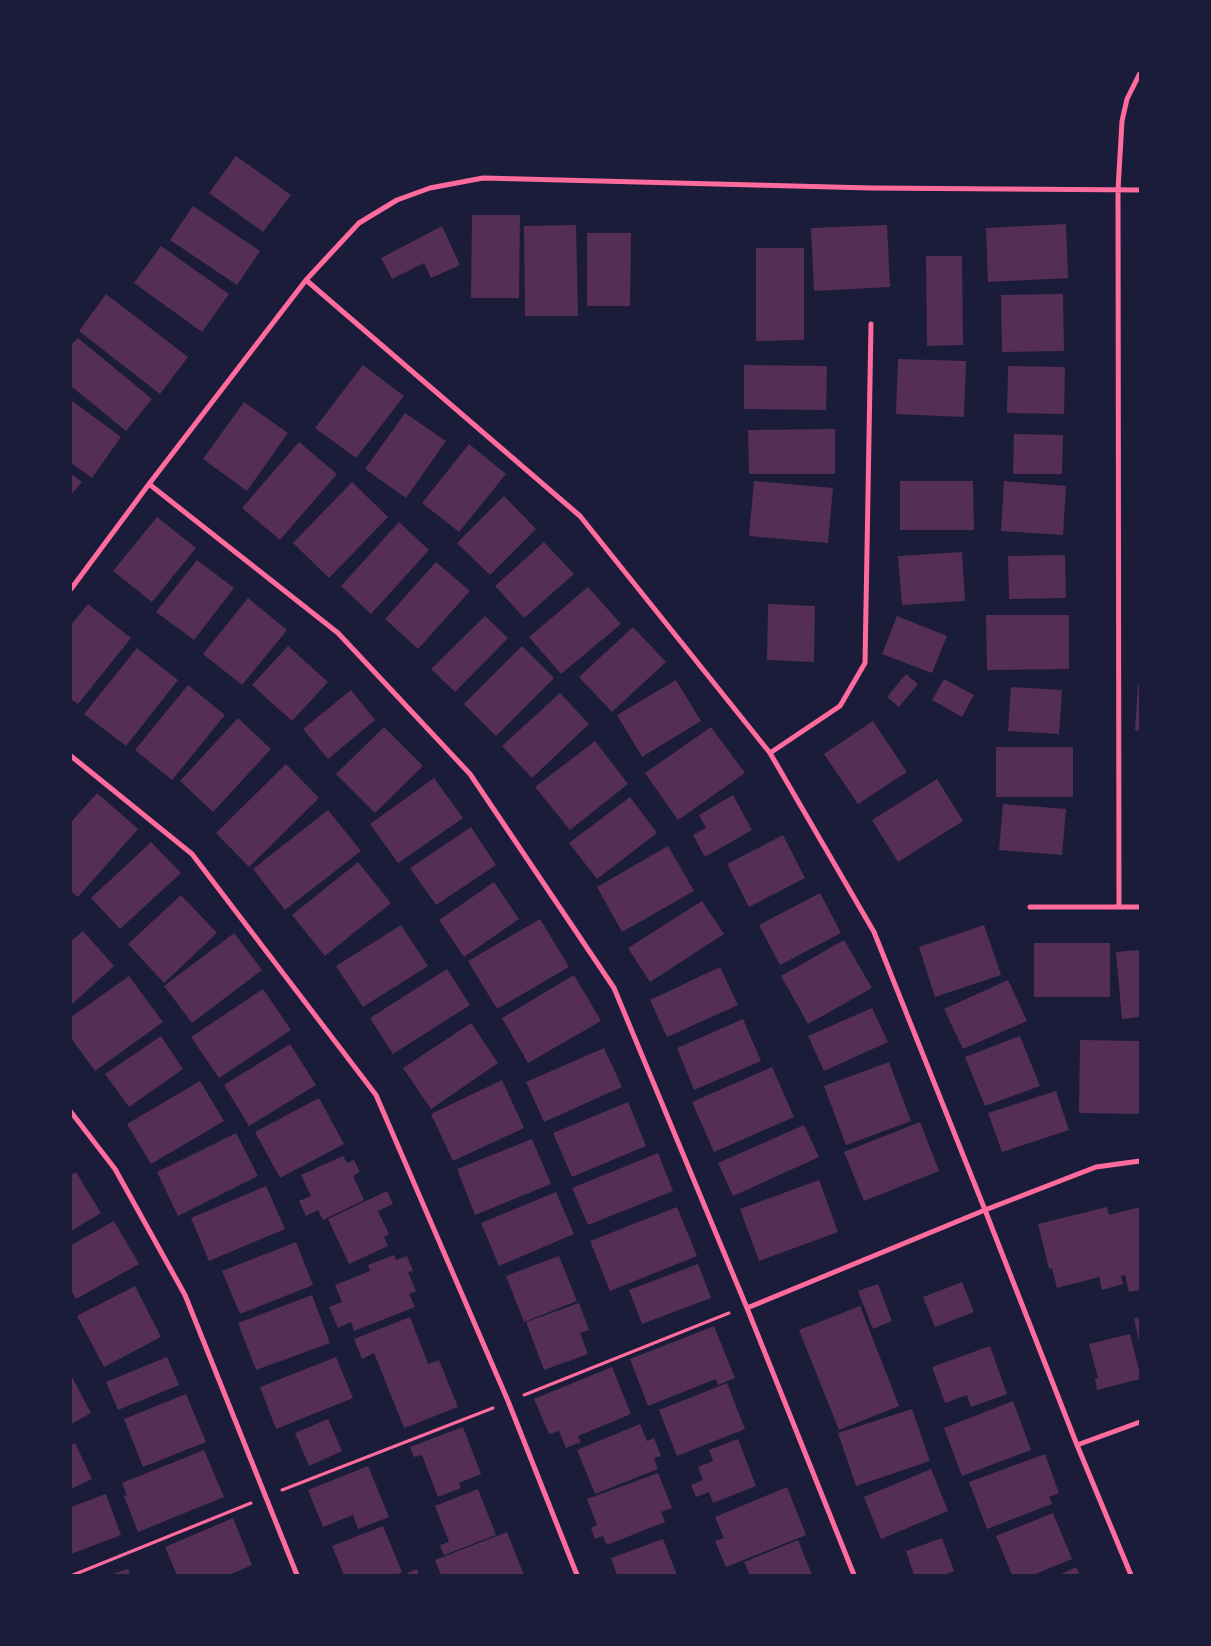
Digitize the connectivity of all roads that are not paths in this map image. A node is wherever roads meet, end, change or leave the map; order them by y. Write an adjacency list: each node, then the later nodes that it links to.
1 (1140, 73): 2 (street)
2 (1118, 190): 3 (street); 4 (street); 11 (street)
3 (1140, 190)
4 (306, 280): 6 (street); 8 (street)
5 (871, 324): 8 (street)
6 (149, 484): 7 (street); 16 (street)
7 (71, 589)
8 (770, 752): 15 (street)
9 (71, 756): 20 (street)
10 (1030, 907): 11 (street)
11 (1119, 907): 12 (street)
12 (1140, 907)
13 (71, 1112): 19 (street)
14 (1140, 1161): 15 (street)
15 (986, 1210): 16 (street); 18 (street)
16 (747, 1308): 21 (street)
17 (1140, 1422): 18 (street)
18 (1077, 1445): 22 (street)
19 (297, 1575)
20 (577, 1575)
21 (854, 1575)
22 (1130, 1575)

